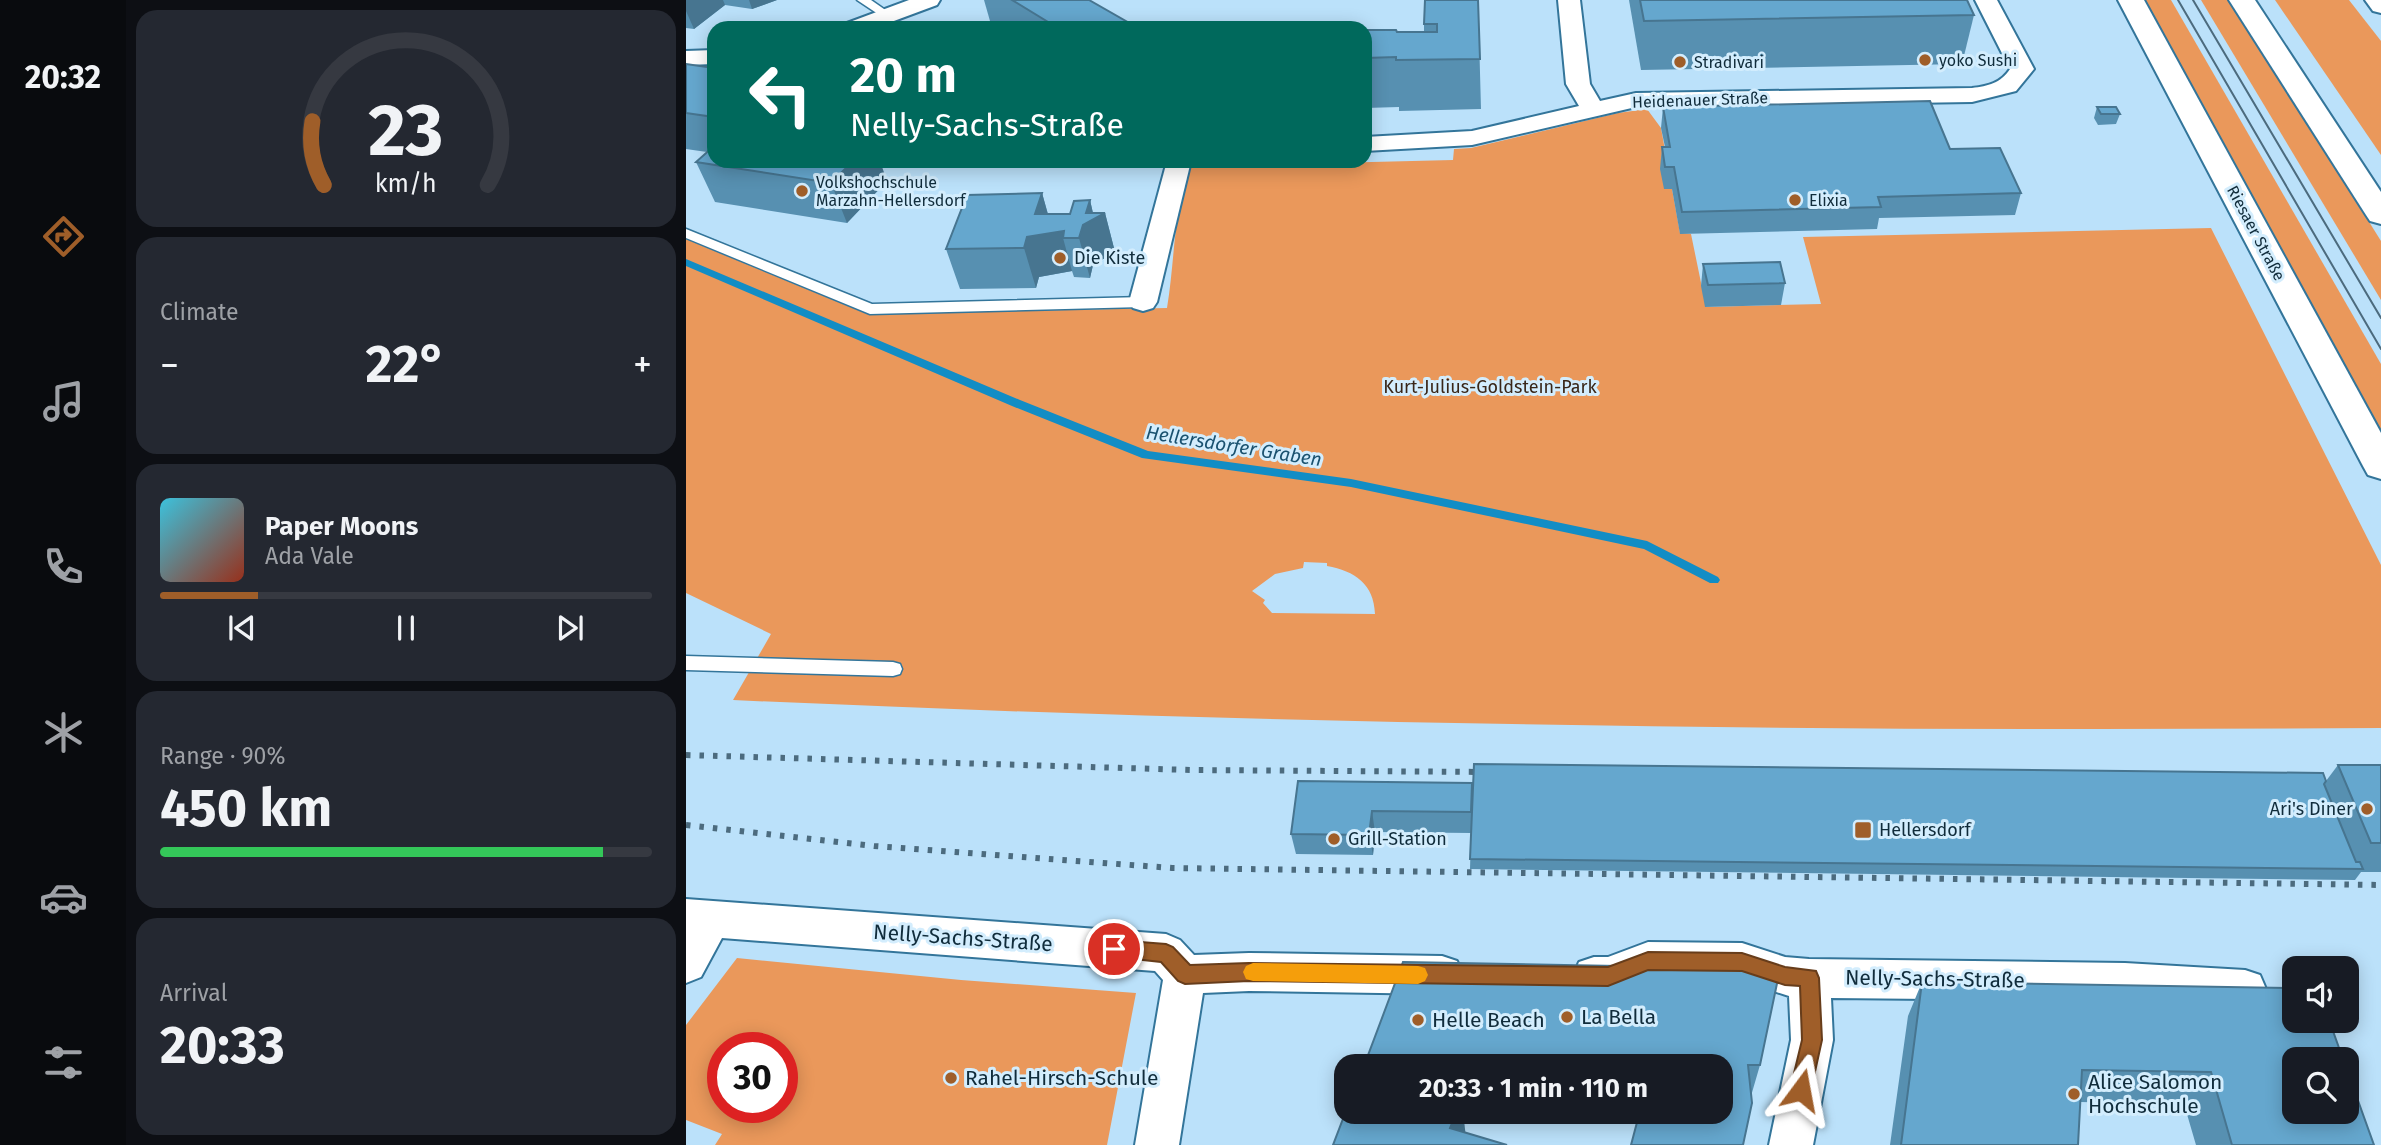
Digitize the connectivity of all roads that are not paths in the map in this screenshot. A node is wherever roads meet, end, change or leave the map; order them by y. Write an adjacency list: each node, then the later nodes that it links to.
1 (863, 0): 9 (lane)
2 (929, 0): 10 (street)
3 (1569, 0): 13 (street)
4 (1986, 0): 13 (street, Heidenauer Straße)
5 (2131, 0): 19 (main road, Riesaer Straße)
6 (2242, 0): 16 (main road)
7 (2376, 0): 8 (street)
8 (2381, 6)
9 (895, 21)
10 (898, 21)
11 (707, 57): 12 (street)
12 (686, 58)
13 (1593, 108): 14 (street, Heidenauer Straße)
14 (1372, 144)
15 (1177, 168): 18 (street)
16 (2381, 215)
17 (686, 233): 18 (lane)
18 (1143, 302)
19 (2381, 466)
20 (686, 663): 21 (lane)
21 (893, 668)
22 (699, 918): 23 (street); 24 (street, Nelly-Sachs-Straße)
23 (686, 964)
24 (1185, 975): 25 (street); 29 (street)
25 (1482, 975)
26 (1552, 976): 27 (street, Nelly-Sachs-Straße)
27 (1809, 978): 28 (street, Nelly-Sachs-Straße); 30 (street)
28 (2276, 991)
29 (1157, 1145)
30 (1791, 1145)

